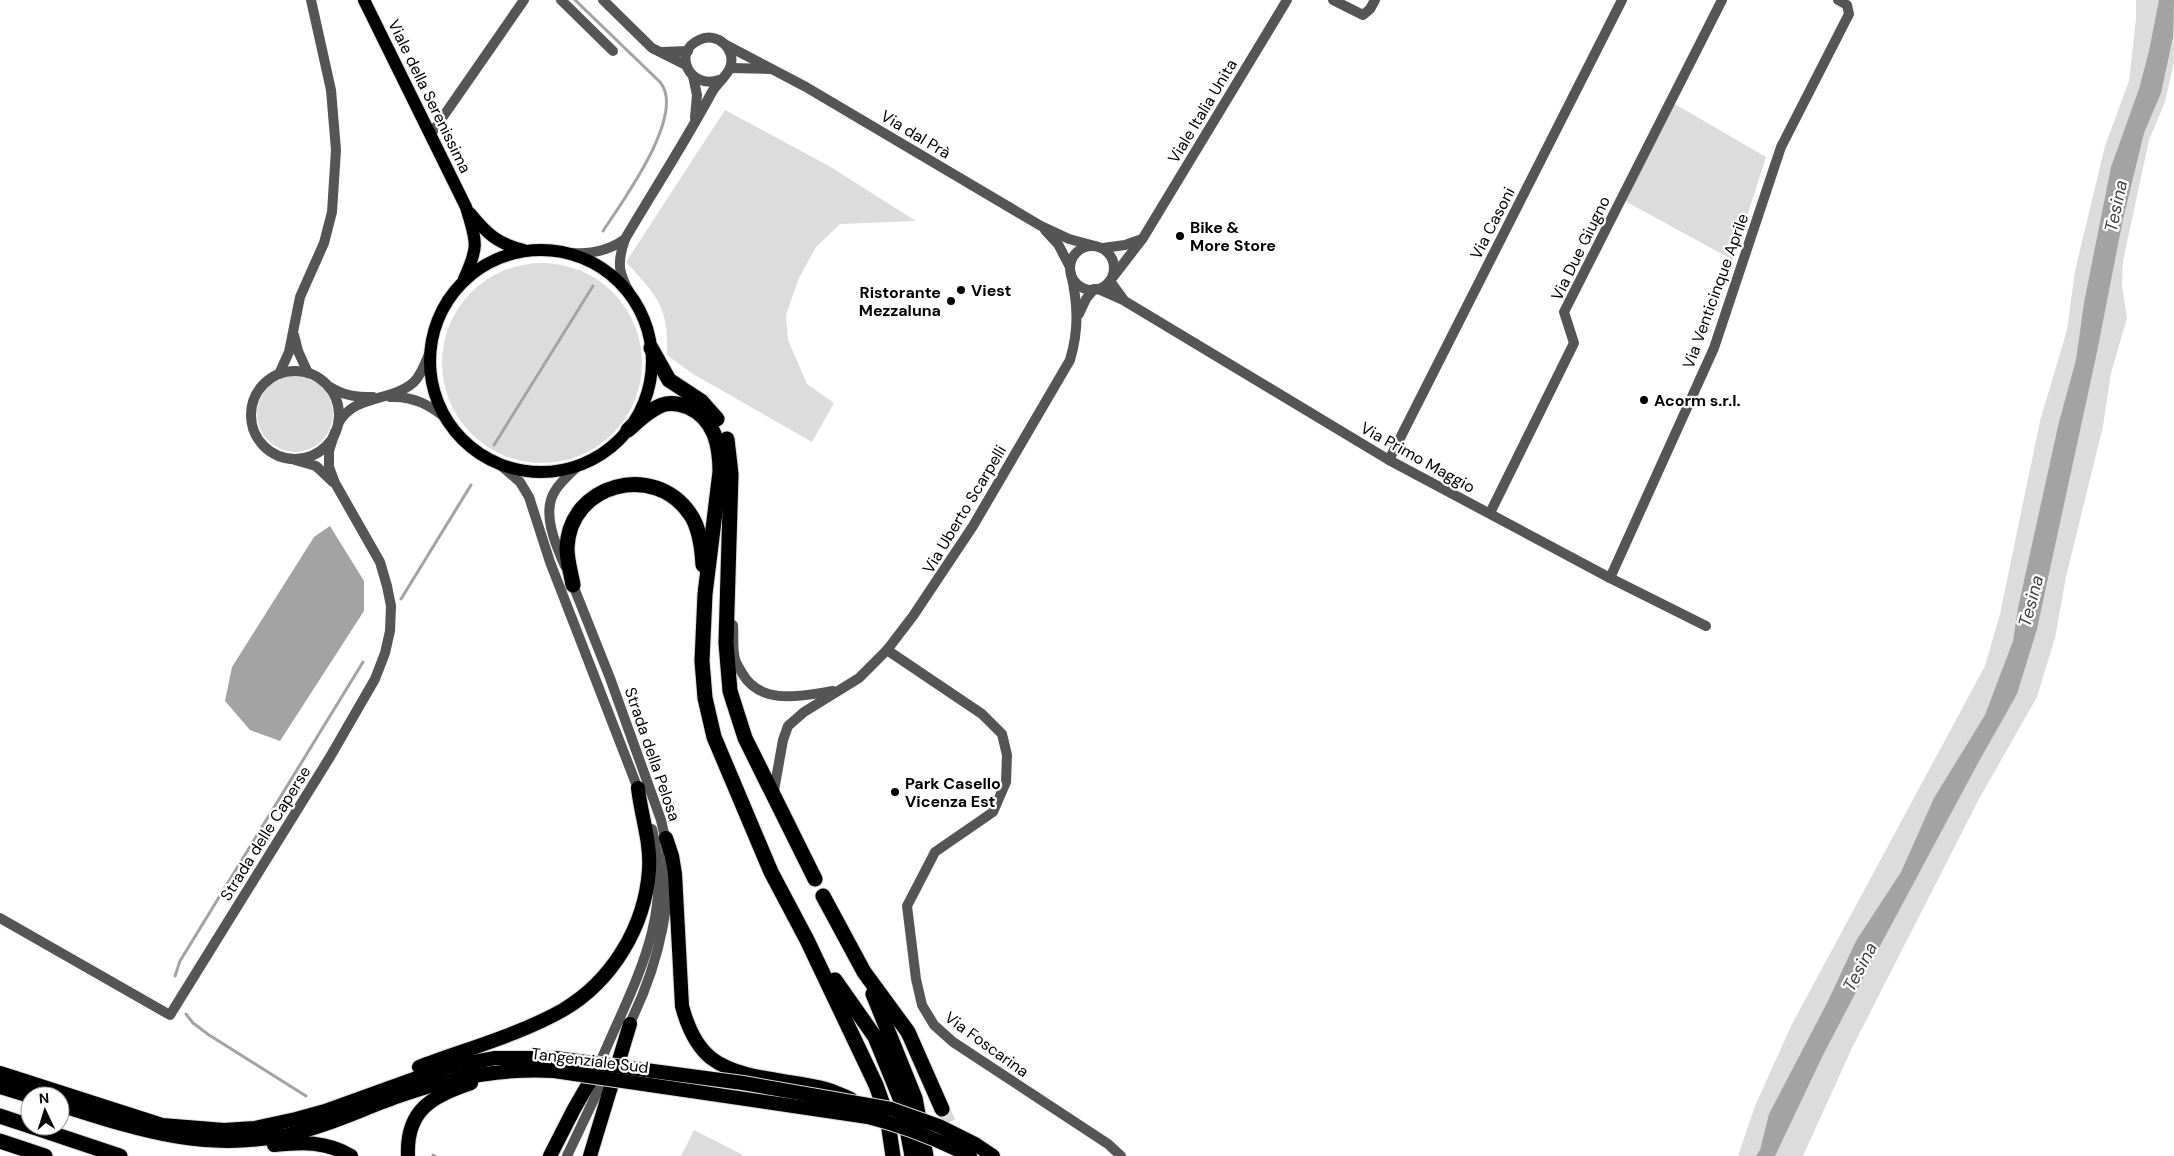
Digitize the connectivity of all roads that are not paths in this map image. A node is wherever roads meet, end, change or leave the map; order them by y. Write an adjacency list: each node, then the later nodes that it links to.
1 (311, 0): 37 (street)
2 (364, 0): 22 (main road, Viale della Serenissima)
3 (524, 0): 22 (street)
4 (561, 0): 13 (street)
5 (603, 0): 15 (street)
6 (1287, 0): 25 (street, Viale Italia Unita)
7 (1333, 0): 8 (street)
8 (1375, 0)
9 (1622, 0): 48 (street, Via Casoni)
10 (1722, 0): 52 (street, Via Due Giugno)
11 (1838, 0): 54 (street, Via Venticinque Aprile)
12 (726, 45): 14 (street); 17 (street); 18 (street, Via dal Prà)
13 (613, 51)
14 (688, 51): 15 (street); 16 (street)
15 (661, 52): 16 (street)
16 (686, 65): 19 (street)
17 (730, 68): 18 (street, Via dal Prà); 20 (street)
18 (775, 69): 24 (street, Via dal Prà)
19 (693, 76): 20 (street); 21 (street)
20 (719, 80): 21 (street)
21 (694, 127): 26 (street)
22 (431, 134): 23 (main road, Viale della Serenissima)
23 (466, 207): 28 (main road, Viale della Serenissima); 32 (main road, Viale della Serenissima)
24 (1041, 226): 27 (street, Via dal Prà); 30 (street, Via dal Prà)
25 (1143, 238): 27 (street); 31 (street, Viale Italia Unita)
26 (625, 239): 29 (street); 34 (street)
27 (1099, 247): 30 (street); 31 (street)
28 (529, 251): 29 (main road); 32 (main road)
29 (564, 253): 34 (main road)
30 (1071, 270): 33 (street); 36 (street, Via Uberto Scarpelli)
31 (1111, 279): 33 (street); 35 (street, Via Primo Maggio)
32 (463, 281): 38 (main road)
33 (1096, 289): 35 (street, Via Primo Maggio); 36 (street, Via Uberto Scarpelli)
34 (632, 297): 39 (main road)
35 (1124, 300): 48 (street, Via Primo Maggio)
36 (1077, 320): 58 (street, Via Uberto Scarpelli)
37 (294, 334): 40 (street); 41 (street)
38 (432, 347): 43 (street, Strada delle Caperse); 44 (main road)
39 (652, 348): 46 (main road); 53 (highway)
40 (308, 373): 41 (street); 42 (street, Strada delle Caperse)
41 (279, 374): 47 (street, Strada delle Caperse)
42 (327, 385): 43 (street, Strada delle Caperse); 45 (street, Strada delle Caperse)
43 (378, 397): 44 (street, Strada delle Caperse); 45 (street, Strada delle Caperse)
44 (448, 420): 49 (main road)
45 (336, 429): 47 (street, Strada delle Caperse); 51 (street, Strada delle Caperse)
46 (628, 430): 50 (main road); 56 (highway)
47 (290, 458): 51 (street, Strada delle Caperse)
48 (1389, 460): 52 (street, Via Primo Maggio)
49 (498, 463): 50 (main road); 60 (street, Strada della Pelosa)
50 (578, 465): 55 (street, Strada della Pelosa)
51 (335, 483): 65 (street, Strada delle Caperse)
52 (1490, 514): 54 (street, Via Primo Maggio)
53 (729, 553): 59 (street, Via Uberto Scarpelli); 61 (highway)
54 (1610, 578): 57 (street, Via Primo Maggio)
55 (573, 586): 56 (highway); 62 (street, Strada della Pelosa)
56 (705, 594): 66 (highway)
57 (1706, 626)
58 (887, 650): 59 (street, Via Uberto Scarpelli); 98 (street, Via Foscarina)
59 (839, 690): 61 (street, Via Uberto Scarpelli)
60 (638, 788): 67 (street, Strada della Pelosa); 79 (highway)
61 (773, 797): 63 (highway)
62 (666, 838): 69 (street, Strada della Pelosa); 76 (highway)
63 (815, 879)
64 (823, 896): 68 (highway)
65 (0, 918)
66 (807, 940): 94 (highway); 95 (highway)
67 (648, 950): 71 (street, Tangenziale Sud)
68 (864, 972): 78 (highway); 96 (highway)
69 (630, 1024): 81 (street, Strada della Pelosa); 93 (highway)
70 (555, 1065): 72 (highway, Tangenziale Sud); 76 (highway, Tangenziale Sud, bridge); 79 (highway, Tangenziale Sud); 86 (highway, Tangenziale Sud, bridge)
71 (598, 1068): 81 (street, Strada della Pelosa); 91 (highway)
72 (530, 1070): 83 (highway, Tangenziale Sud); 90 (highway)
73 (0, 1073): 79 (highway, Tangenziale Sud)
74 (0, 1087): 75 (highway)
75 (20, 1093)
76 (856, 1102): 86 (highway, Tangenziale Sud, bridge)
77 (70, 1108): 83 (highway, Tangenziale Sud)
78 (942, 1109)
79 (325, 1111)
80 (0, 1116): 82 (highway)
81 (583, 1119): 92 (street, Strada della Pelosa)
82 (20, 1123)
83 (160, 1135): 89 (highway)
84 (60, 1136): 88 (highway)
85 (0, 1141): 87 (highway)
86 (973, 1150): 97 (highway, Tangenziale Sud)
87 (45, 1156)
88 (120, 1156)
89 (351, 1156)
90 (408, 1156)
91 (550, 1156)
92 (567, 1156)
93 (590, 1156)
94 (892, 1156)
95 (912, 1156)
96 (926, 1156)
97 (993, 1156)
98 (1121, 1156)

